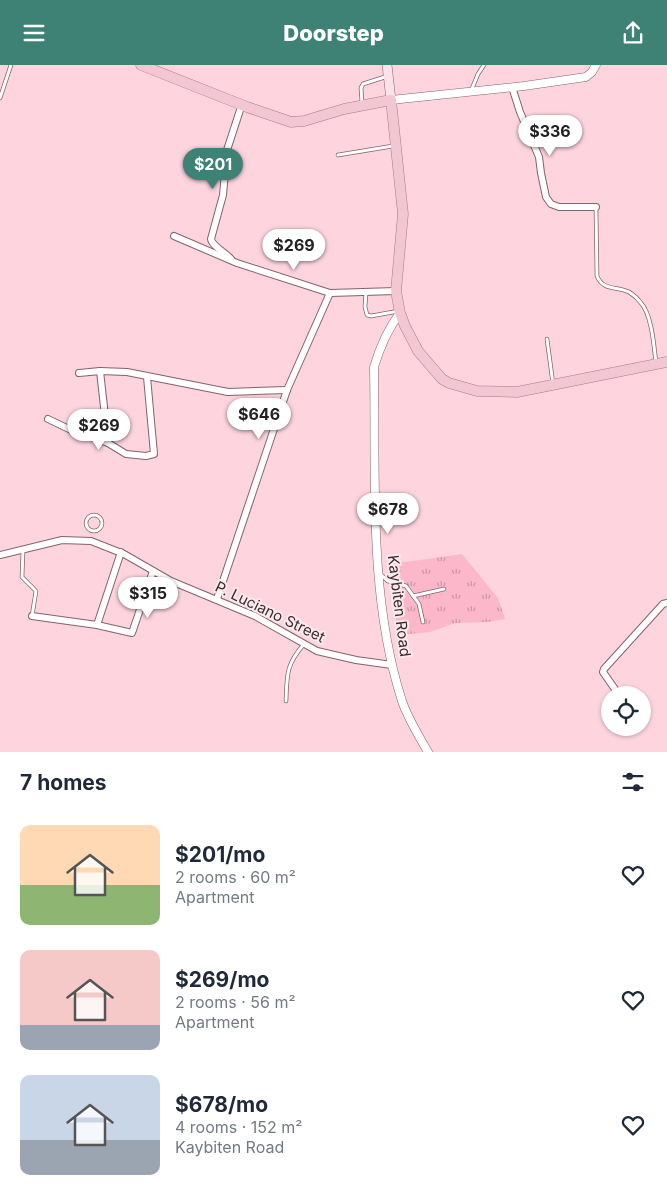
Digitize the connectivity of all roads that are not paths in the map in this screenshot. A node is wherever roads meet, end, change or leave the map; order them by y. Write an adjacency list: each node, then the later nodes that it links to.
1 (11, 65): 9 (lane)
2 (141, 65): 11 (main road)
3 (387, 65): 6 (main road)
4 (484, 65): 8 (lane)
5 (596, 65): 7 (street)
6 (388, 75): 10 (main road); 12 (lane)
7 (512, 87): 8 (street); 15 (street)
8 (471, 92): 10 (street)
9 (0, 98)
10 (391, 100): 12 (main road); 13 (main road)
11 (242, 105): 12 (main road); 17 (street)
12 (362, 105)
13 (396, 145): 14 (lane); 19 (main road)
14 (338, 155)
15 (596, 207): 23 (lane)
16 (174, 236): 17 (street)
17 (233, 261): 20 (street)
18 (366, 291): 19 (street); 20 (street); 21 (lane)
19 (396, 291): 21 (main road)
20 (330, 293): 28 (street)
21 (400, 312): 27 (main road); 37 (street, Kaybiten Road)
22 (547, 339): 27 (lane)
23 (664, 364): 27 (main road)
24 (100, 371): 25 (street); 26 (street); 30 (street)
25 (78, 373)
26 (146, 377): 28 (street); 30 (street)
27 (553, 385)
28 (288, 390): 40 (street)
29 (48, 419): 30 (street)
30 (108, 443)
31 (92, 531): 31 (lane); 32 (lane)
32 (91, 541): 33 (street, P. Luciano Street); 34 (street, P. Luciano Street)
33 (23, 550): 35 (street, P. Luciano Street); 42 (lane)
34 (121, 553): 36 (street, P. Luciano Street); 44 (street)
35 (0, 555)
36 (153, 571): 40 (street, P. Luciano Street); 44 (street)
37 (379, 574): 39 (lane); 46 (street, Kaybiten Road)
38 (444, 589): 39 (lane)
39 (413, 596): 43 (lane)
40 (217, 599): 45 (street, P. Luciano Street)
41 (667, 603): 47 (street)
42 (32, 616): 44 (street)
43 (423, 622)
44 (96, 625)
45 (304, 644): 46 (street, P. Luciano Street); 48 (lane)
46 (392, 665): 49 (street, Kaybiten Road)
47 (613, 686)
48 (286, 701)
49 (428, 752)

